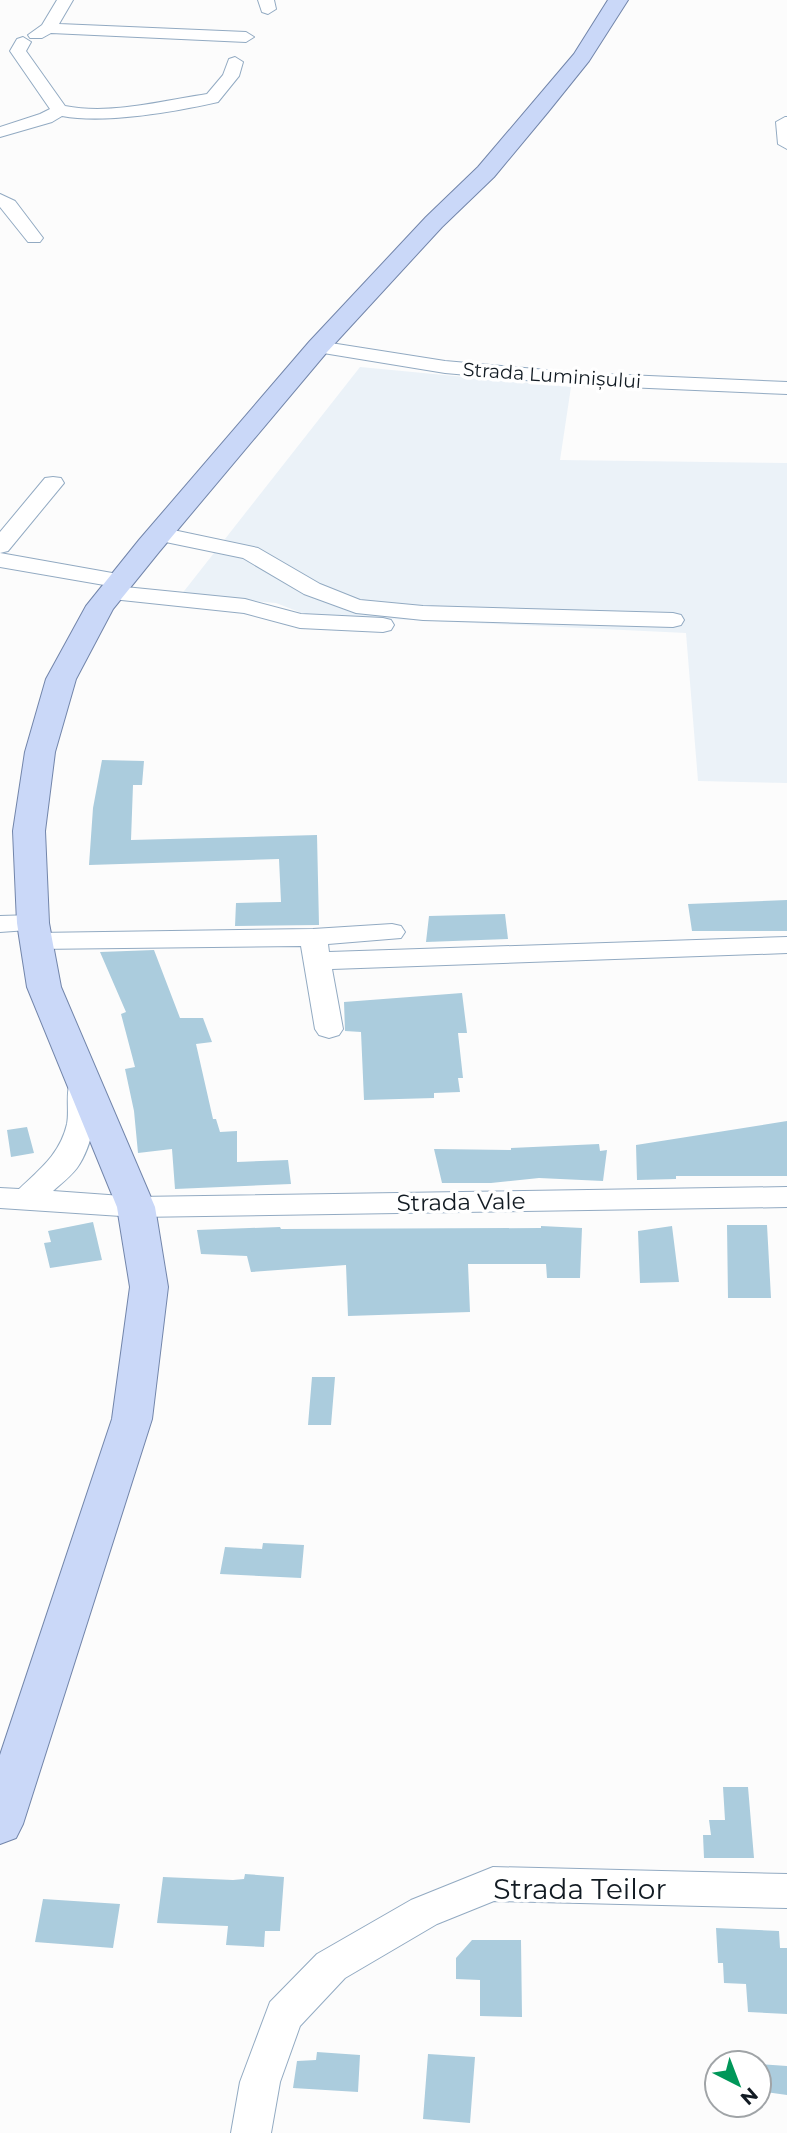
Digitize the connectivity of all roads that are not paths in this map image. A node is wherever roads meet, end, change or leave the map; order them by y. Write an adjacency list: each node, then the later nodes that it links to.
1 (65, 0): 3 (street)
2 (618, 0): 14 (main road)
3 (48, 28): 4 (street); 5 (street)
4 (246, 37)
5 (23, 42): 6 (street); 8 (street)
6 (0, 46)
7 (235, 62): 8 (street)
8 (59, 110): 10 (street)
9 (787, 122): 11 (street)
10 (0, 132)
11 (787, 144)
12 (0, 199): 13 (street)
13 (34, 237)
14 (318, 347): 15 (street, Strada Luminișului); 17 (main road)
15 (787, 388)
16 (53, 482): 18 (street)
17 (159, 534): 20 (main road); 21 (street)
18 (0, 546)
19 (0, 560): 20 (street)
20 (116, 586): 22 (street); 24 (main road)
21 (673, 621)
22 (582, 635)
23 (0, 924): 24 (street)
24 (34, 932): 27 (street); 29 (main road)
25 (392, 932): 27 (street)
26 (787, 945): 27 (street)
27 (316, 949): 28 (street)
28 (329, 1029)
29 (83, 1083): 31 (street); 32 (main road)
30 (787, 1197): 32 (street, Strada Vale)
31 (13, 1198): 32 (street, Strada Vale)
32 (136, 1207): 33 (main road)
33 (0, 1824)
34 (787, 1891): 35 (street, Strada Teilor)
35 (251, 2133)

